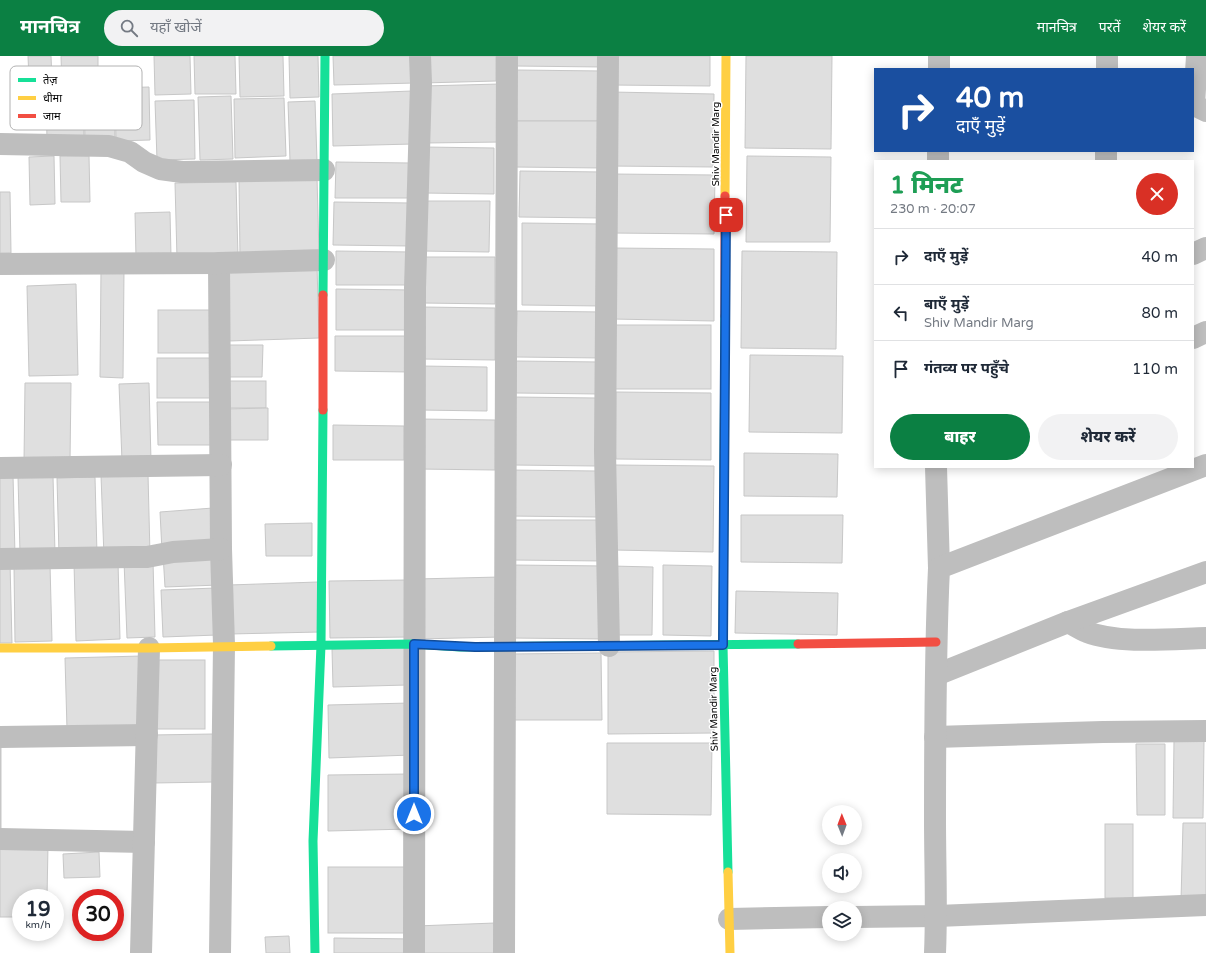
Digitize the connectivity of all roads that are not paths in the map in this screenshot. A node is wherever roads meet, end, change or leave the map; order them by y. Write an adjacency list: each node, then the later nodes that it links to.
1 (325, 56): 13 (street)
2 (420, 56): 32 (street)
3 (507, 56): 37 (street)
4 (608, 56): 36 (street)
5 (726, 56): 35 (street, Shiv Mandir Marg)
6 (939, 56): 9 (street)
7 (1107, 56): 10 (street)
8 (1197, 56): 11 (street)
9 (939, 68)
10 (1107, 68)
11 (1206, 111)
12 (0, 144): 13 (street)
13 (324, 170): 16 (street)
14 (1206, 248): 15 (street)
15 (1194, 254)
16 (324, 260): 17 (street); 34 (street)
17 (219, 263): 18 (street); 21 (street)
18 (0, 264)
19 (1206, 332): 20 (street)
20 (1194, 338)
21 (221, 464): 23 (street); 25 (street)
22 (1206, 465): 27 (street)
23 (0, 468)
24 (936, 468): 27 (street)
25 (221, 549): 26 (street); 33 (street)
26 (0, 559)
27 (940, 568): 31 (street)
28 (1206, 572): 29 (street)
29 (1068, 622): 30 (street); 40 (street)
30 (1206, 638)
31 (936, 642): 35 (street); 40 (street)
32 (414, 644): 34 (street); 37 (street); 55 (street)
33 (224, 645): 34 (street); 39 (street); 53 (street)
34 (321, 645): 54 (street)
35 (723, 645): 36 (street); 51 (street, Shiv Mandir Marg)
36 (609, 646): 37 (street)
37 (506, 647): 56 (street)
38 (0, 648): 39 (street)
39 (149, 648): 42 (street)
40 (936, 675): 44 (street)
41 (1206, 731): 44 (street)
42 (147, 735): 43 (street); 46 (street)
43 (0, 737)
44 (935, 737): 48 (street)
45 (0, 838): 46 (street)
46 (144, 842): 52 (street)
47 (1206, 905): 48 (street)
48 (937, 916): 50 (street); 58 (street)
49 (822, 917): 51 (street)
50 (862, 917)
51 (729, 919): 57 (street, Shiv Mandir Marg)
52 (142, 953)
53 (220, 953)
54 (315, 953)
55 (414, 953)
56 (504, 953)
57 (730, 953)
58 (935, 953)

